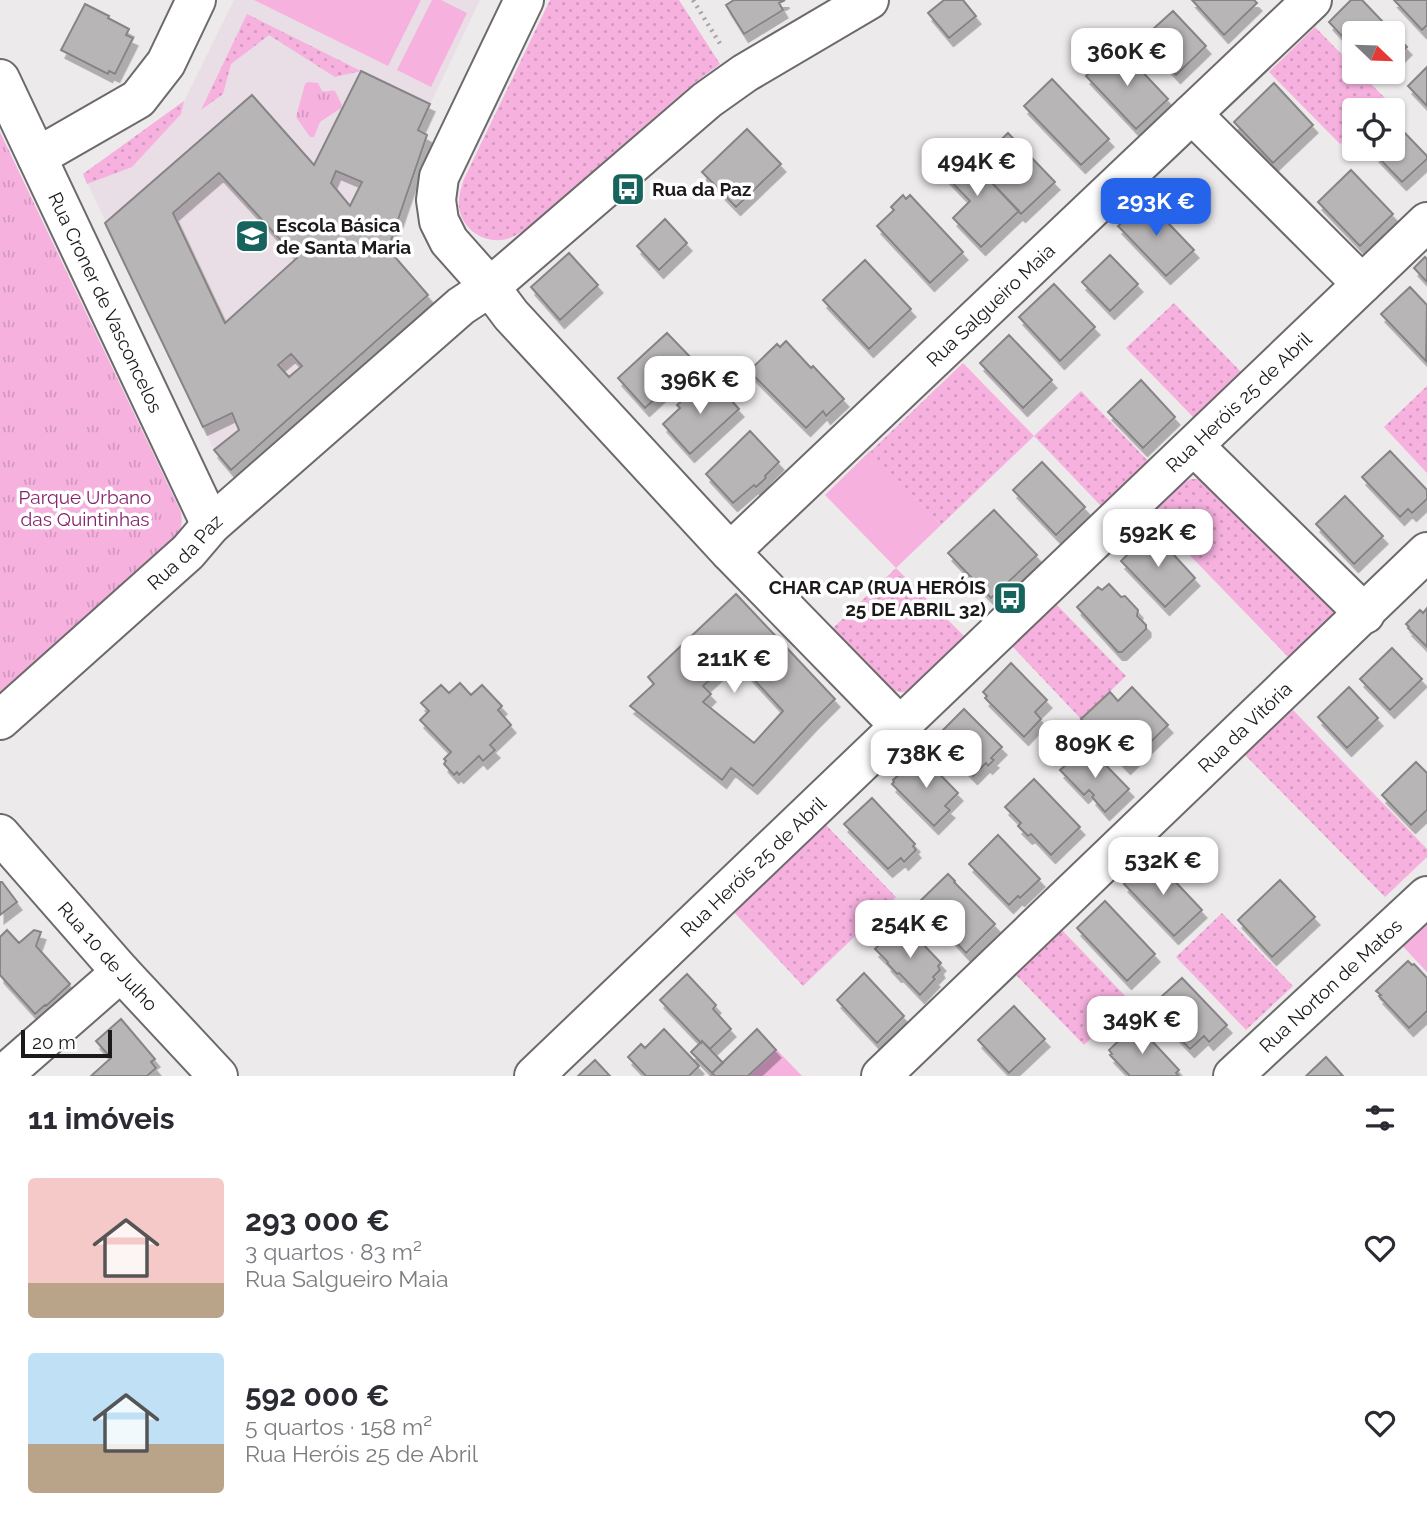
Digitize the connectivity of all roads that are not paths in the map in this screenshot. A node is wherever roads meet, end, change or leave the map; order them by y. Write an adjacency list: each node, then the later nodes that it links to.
1 (196, 0): 7 (street)
2 (524, 0): 10 (street)
3 (869, 0): 10 (street, Rua da Paz)
4 (1312, 0): 6 (street, Rua Salgueiro Maia)
5 (0, 79): 7 (street, Rua Croner de Vasconcelos)
6 (1192, 114): 9 (street); 13 (street, Rua Salgueiro Maia)
7 (37, 157): 12 (street, Rua Croner de Vasconcelos)
8 (1427, 222): 9 (street, Rua Heróis 25 de Abril)
9 (1362, 284): 11 (street, Rua Heróis 25 de Abril)
10 (490, 287): 12 (street, Rua da Paz); 13 (street)
11 (1194, 446): 15 (street); 17 (street, Rua Heróis 25 de Abril)
12 (211, 525): 16 (street, Rua da Paz)
13 (730, 552): 17 (street)
14 (1427, 552): 15 (street, Rua da Vitória)
15 (1364, 614): 24 (street, Rua da Vitória)
16 (0, 720)
17 (899, 725): 23 (street, Rua Heróis 25 de Abril)
18 (0, 834): 20 (street, Rua 10 de Julho)
19 (1427, 896): 25 (street, Rua Norton de Matos)
20 (121, 972): 21 (street); 22 (street, Rua 10 de Julho)
21 (2, 1076)
22 (218, 1076)
23 (534, 1076)
24 (881, 1076)
25 (1233, 1076)

